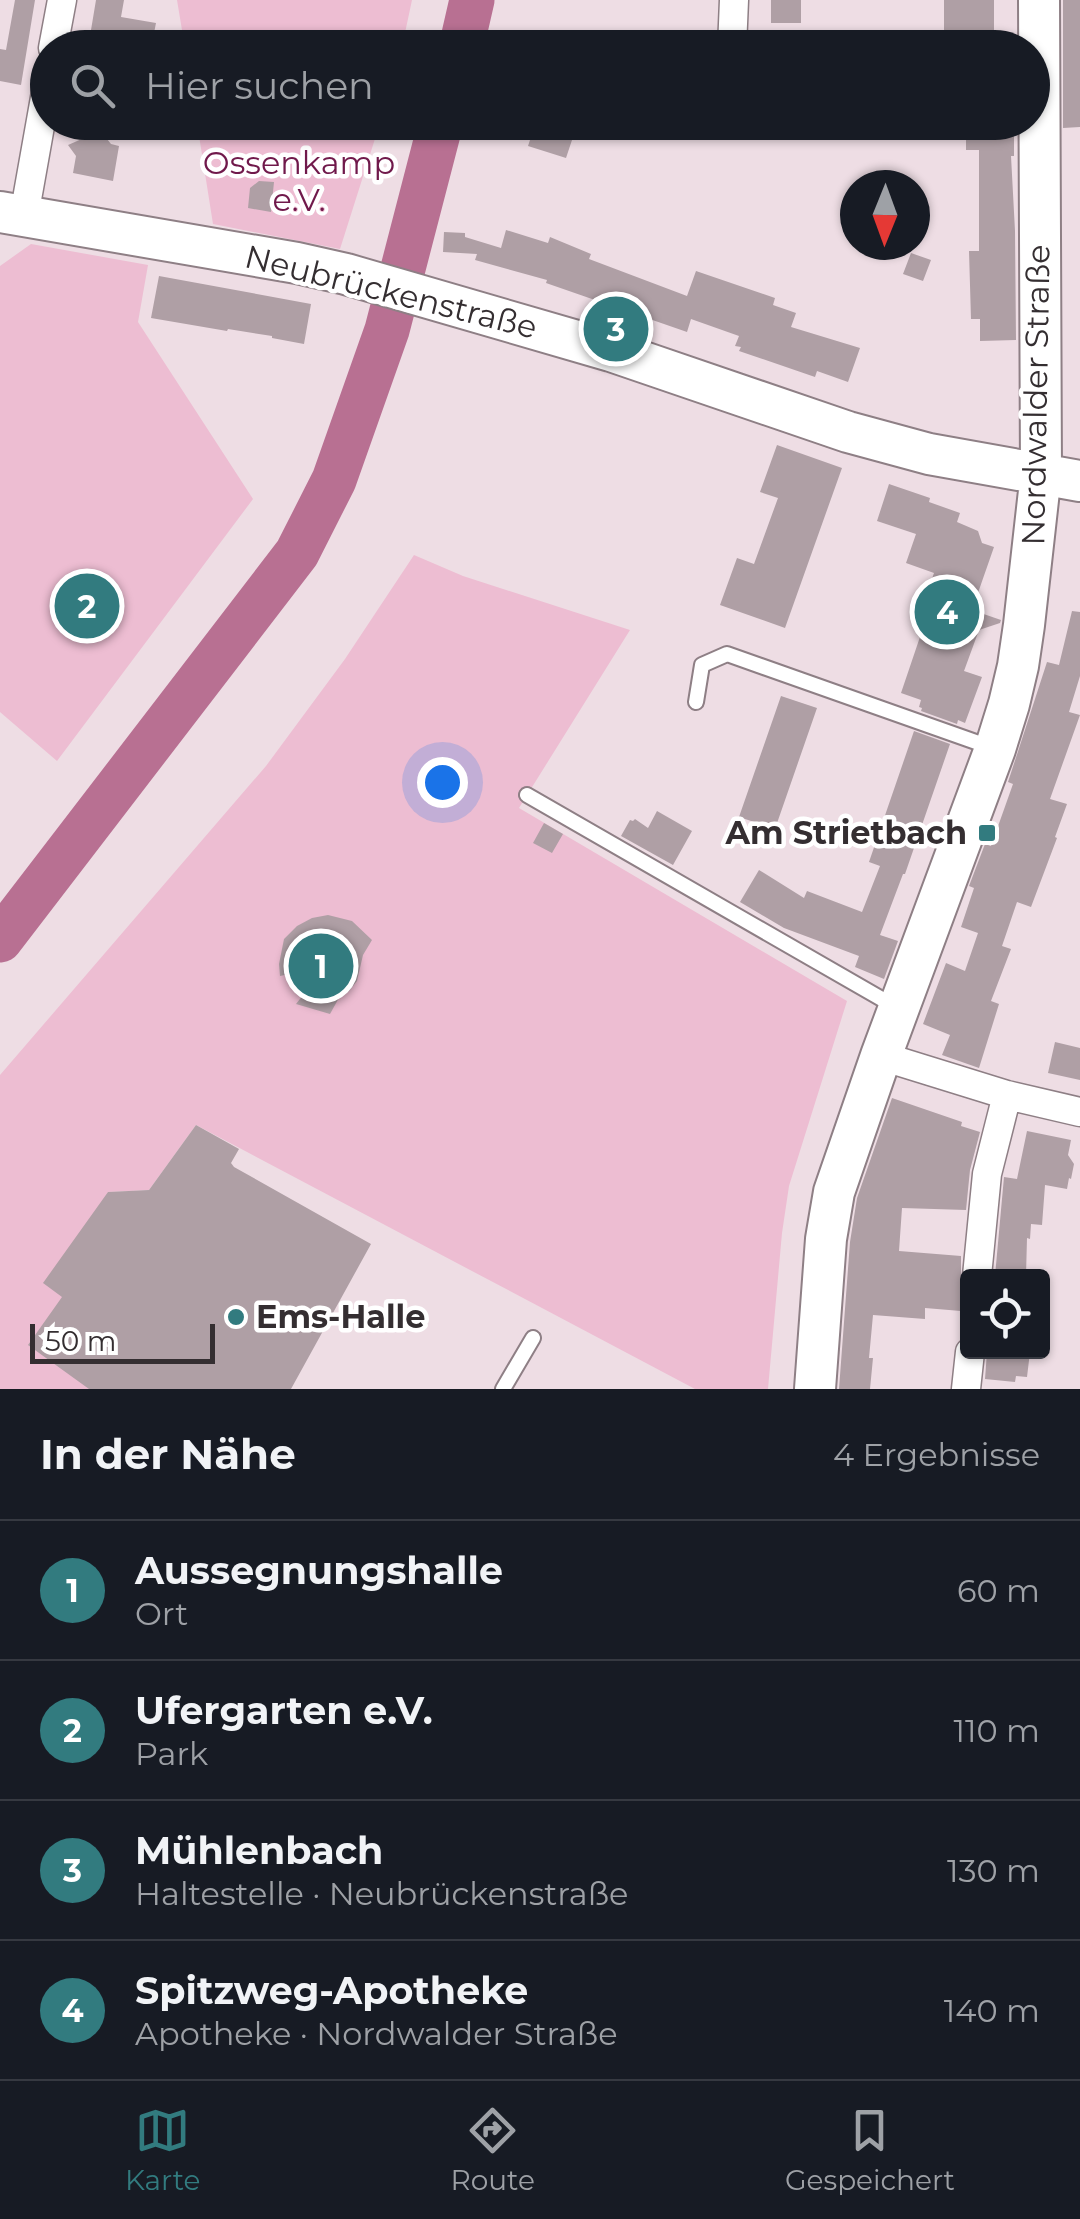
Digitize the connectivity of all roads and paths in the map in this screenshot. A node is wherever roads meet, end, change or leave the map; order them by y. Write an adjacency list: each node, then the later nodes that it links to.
1 (62, 0): 4 (street)
2 (734, 0): 5 (street)
3 (1039, 0): 6 (main road, Nordwalder Straße)
4 (57, 30)
5 (733, 30)
6 (1039, 30)
7 (32, 140): 9 (street, Neubrückenstraße)
8 (1040, 140): 10 (main road, Nordwalder Straße)
9 (12, 214): 10 (main road, Neubrückenstraße)
10 (1041, 474): 11 (main road); 13 (main road, Nordwalder Straße)
11 (1080, 481)
12 (696, 702): 13 (lane)
13 (995, 748): 15 (main road, Nordwalder Straße)
14 (526, 796): 15 (lane)
15 (899, 1008): 16 (main road, Nordwalder Straße)
16 (881, 1056): 17 (street); 23 (main road, Nordwalder Straße)
17 (1006, 1095): 18 (street); 19 (street)
18 (1080, 1112)
19 (978, 1269)
20 (532, 1338): 22 (lane)
21 (969, 1359): 24 (street)
22 (503, 1389)
23 (814, 1389)
24 (966, 1389)

